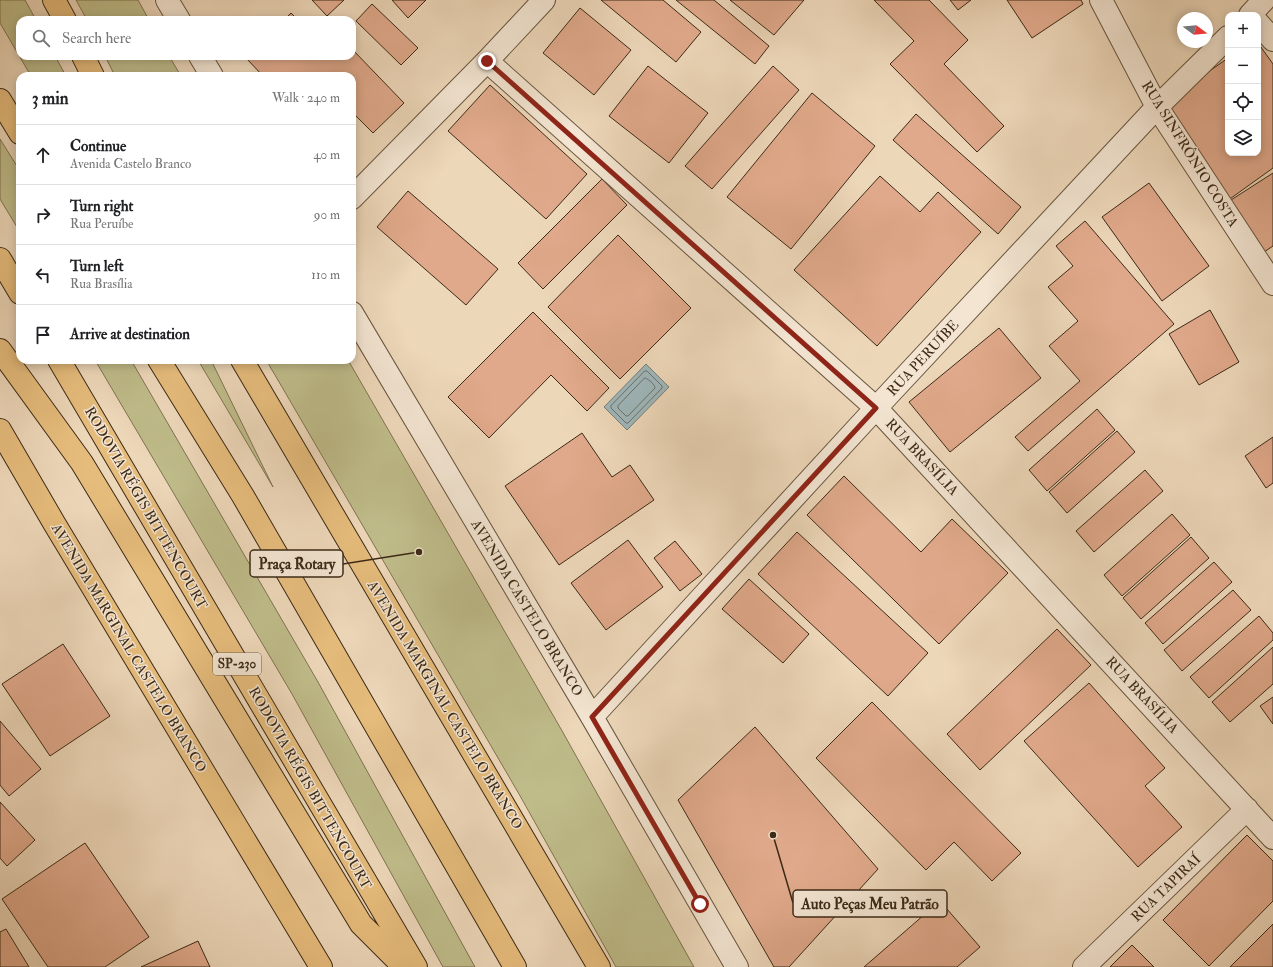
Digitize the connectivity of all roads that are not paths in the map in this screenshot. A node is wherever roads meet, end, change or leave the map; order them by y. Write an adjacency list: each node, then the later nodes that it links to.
1 (54, 0): 9 (main road)
2 (167, 0): 10 (street)
3 (544, 0): 16 (street)
4 (1101, 0): 20 (street, RUA SINFRÔNIO COSTA)
5 (1241, 0): 7 (street)
6 (1264, 0): 8 (street)
7 (1249, 12)
8 (1254, 12)
9 (63, 16)
10 (176, 16)
11 (1261, 26): 13 (street)
12 (1225, 40): 20 (street, RUA PERUÍBE)
13 (1273, 40)
14 (85, 60): 17 (main road)
15 (202, 60): 18 (street)
16 (487, 61): 22 (street); 31 (street, RUA BRASÍLIA)
17 (91, 72)
18 (210, 72)
19 (0, 100): 21 (main road)
20 (1157, 107): 24 (street, RUA SINFRÔNIO COSTA); 31 (street, RUA PERUÍBE)
21 (16, 126)
22 (356, 194)
23 (0, 259): 25 (main road)
24 (1273, 284)
25 (16, 286)
26 (356, 320): 33 (street, AVENIDA CASTELO BRANCO)
27 (0, 350): 37 (main road)
28 (61, 364): 38 (main road, RODOVIA RÉGIS BITTENCOURT / SP-230)
29 (161, 364): 39 (main road)
30 (244, 364): 40 (main road, AVENIDA MARGINAL CASTELO BRANCO)
31 (876, 408): 33 (street, RUA PERUÍBE); 34 (street, RUA BRASÍLIA)
32 (0, 430): 36 (main road, AVENIDA MARGINAL CASTELO BRANCO)
33 (592, 717): 41 (street, AVENIDA CASTELO BRANCO)
34 (1247, 809): 35 (street, RUA BRASÍLIA); 42 (street, RUA TAPIRAÍ)
35 (1273, 838)
36 (321, 967)
37 (404, 967)
38 (416, 967)
39 (515, 967)
40 (599, 967)
41 (737, 967)
42 (1084, 967)

